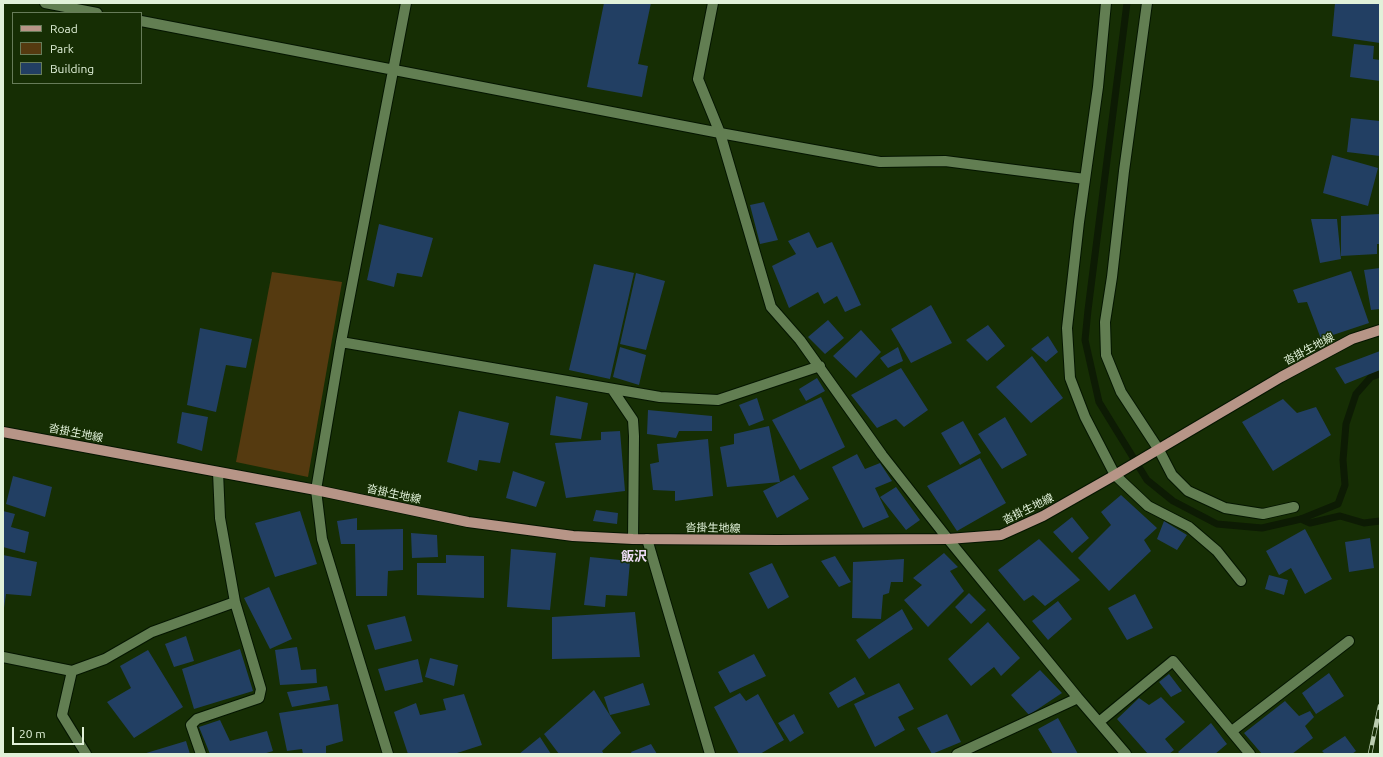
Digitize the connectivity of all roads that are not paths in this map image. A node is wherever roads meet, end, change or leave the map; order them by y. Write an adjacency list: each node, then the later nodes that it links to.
1 (46, 3): 6 (street)
2 (406, 3): 8 (street)
3 (713, 3): 9 (street)
4 (1106, 3): 10 (street)
5 (1148, 3): 16 (street)
6 (92, 12)
7 (142, 21): 8 (street)
8 (394, 70): 9 (street); 12 (street)
9 (720, 133): 10 (street); 13 (street)
10 (1085, 179): 18 (street)
11 (1380, 330): 16 (main road, 沓掛生地線)
12 (341, 342): 14 (street); 19 (street)
13 (820, 366): 14 (street); 23 (street)
14 (612, 389): 21 (street)
15 (3, 432): 17 (main road, 沓掛生地線)
16 (1154, 452): 18 (main road, 沓掛生地線); 20 (street)
17 (218, 472): 19 (main road, 沓掛生地線); 25 (street)
18 (1115, 475): 23 (main road, 沓掛生地線); 24 (street)
19 (316, 490): 21 (main road, 沓掛生地線); 34 (street)
20 (1294, 507)
21 (633, 539): 22 (main road, 沓掛生地線)
22 (647, 539): 23 (main road, 沓掛生地線); 35 (street)
23 (948, 539): 29 (street)
24 (1241, 581)
25 (235, 602): 28 (street); 33 (street)
26 (1349, 641): 31 (street)
27 (3, 657): 28 (street)
28 (72, 671): 32 (street)
29 (1078, 698): 30 (street); 36 (street)
30 (1099, 722): 31 (street); 37 (street)
31 (1232, 732): 38 (street)
32 (86, 754)
33 (200, 754)
34 (388, 754)
35 (710, 754)
36 (957, 754)
37 (1126, 754)
38 (1250, 754)

